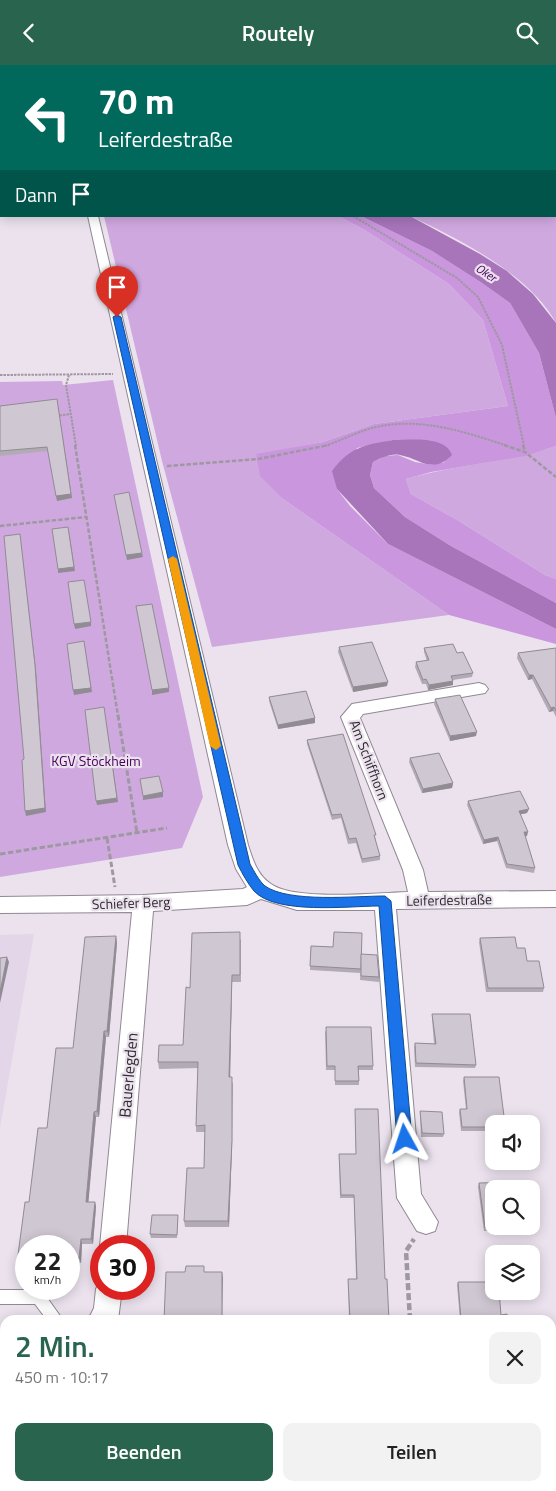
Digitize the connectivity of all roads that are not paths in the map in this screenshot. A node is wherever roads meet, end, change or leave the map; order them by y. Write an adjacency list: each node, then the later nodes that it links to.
1 (93, 217): 3 (street)
2 (479, 689): 5 (street, Am Schiffhorn)
3 (260, 889): 6 (street, Leiferdestraße); 7 (street, Schiefer Berg)
4 (556, 899): 5 (street, Leiferdestraße)
5 (420, 900): 6 (street, Leiferdestraße)
6 (385, 901): 9 (street)
7 (143, 903): 8 (street, Schiefer Berg); 10 (street, Bauerlegden)
8 (0, 905)
9 (426, 1222)
10 (114, 1235)
11 (0, 1297): 13 (lane)
12 (109, 1300): 14 (street)
13 (52, 1315)
14 (107, 1315)

